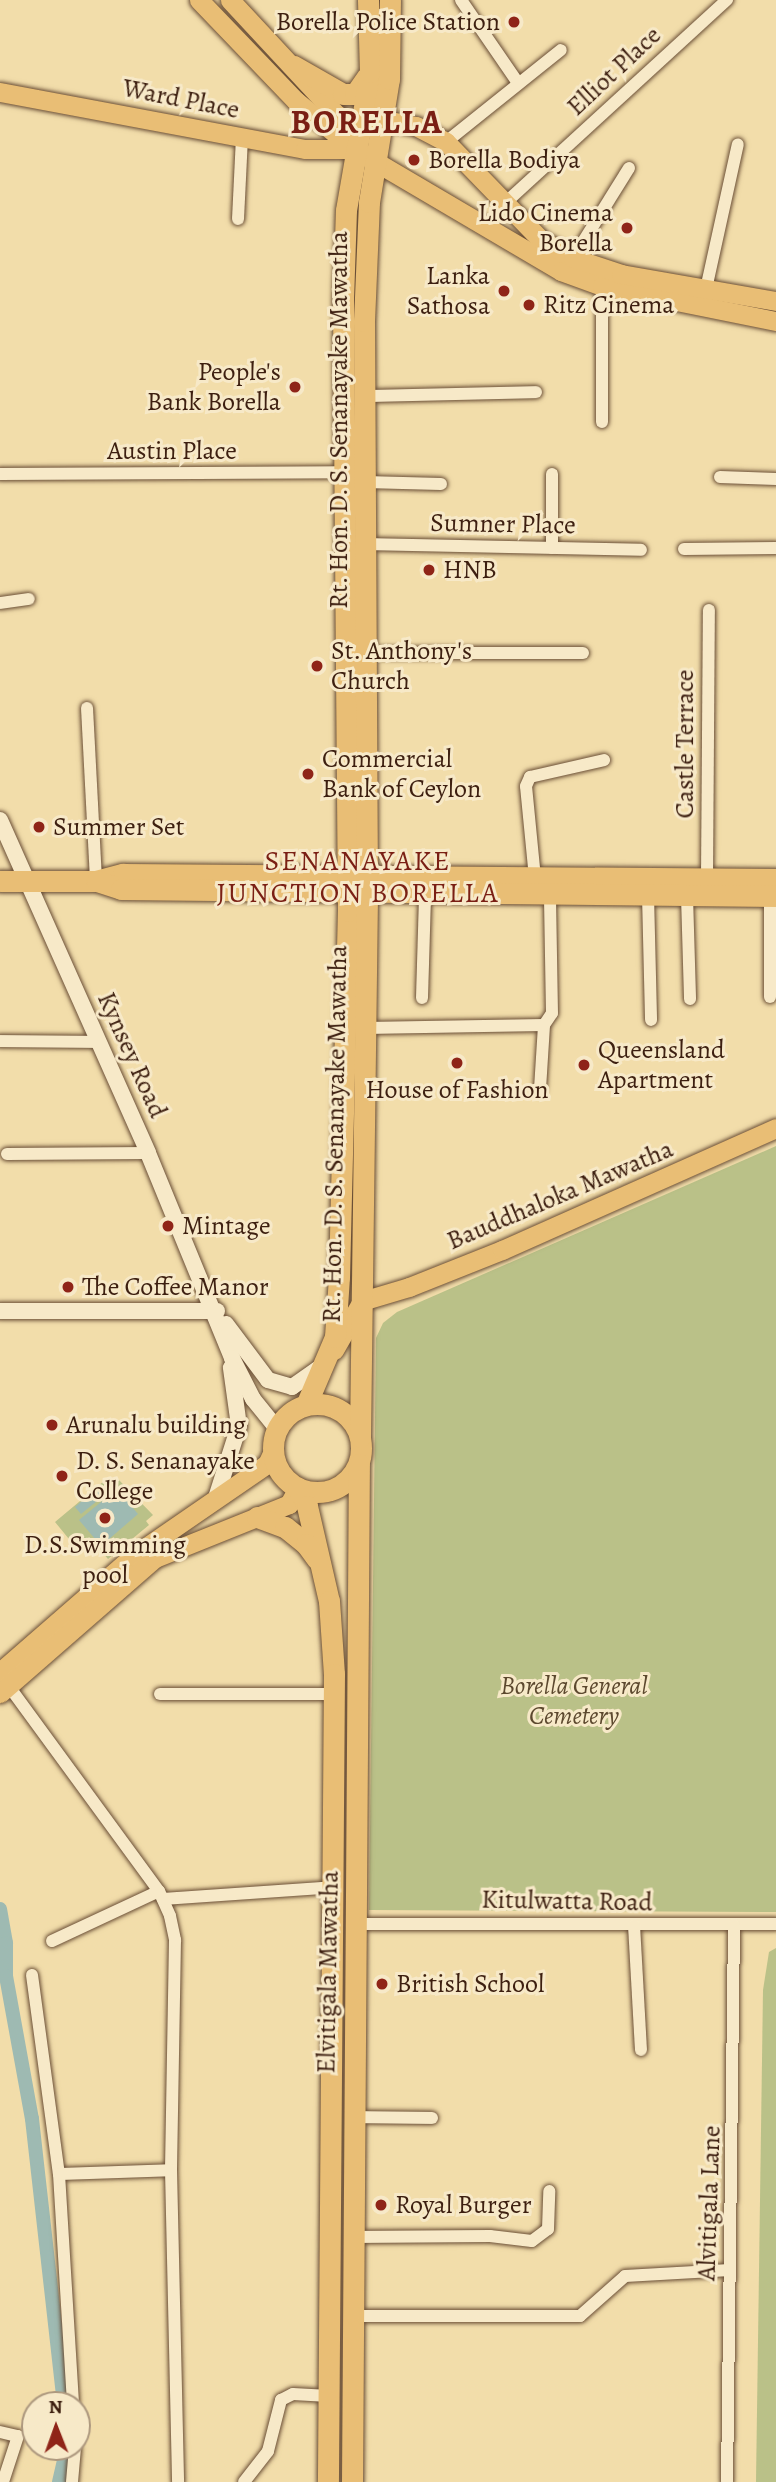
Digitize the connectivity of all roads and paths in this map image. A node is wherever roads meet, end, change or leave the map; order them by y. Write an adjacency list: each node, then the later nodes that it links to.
1 (199, 0): 17 (main road)
2 (230, 0): 8 (main road)
3 (368, 0): 9 (highway, Rt. Hon. D. S. Senanayake Mawatha)
4 (390, 0): 12 (highway, Rt. Hon. D. S. Senanayake Mawatha)
5 (461, 0): 10 (street)
6 (727, 0): 20 (street, Elliot Place)
7 (561, 50): 10 (street)
8 (294, 66): 9 (highway); 13 (main road)
9 (370, 72): 13 (highway, Rt. Hon. D. S. Senanayake Mawatha)
10 (518, 83): 15 (street)
11 (0, 92): 14 (main road, Ward Place)
12 (382, 121): 13 (main road); 15 (main road); 18 (highway, Rt. Hon. D. S. Senanayake Mawatha)
13 (358, 124): 17 (highway, Rt. Hon. D. S. Senanayake Mawatha)
14 (242, 137): 17 (main road, Ward Place); 21 (street)
15 (446, 142): 20 (main road)
16 (738, 144): 24 (street)
17 (354, 149): 18 (main road); 30 (highway, Rt. Hon. D. S. Senanayake Mawatha)
18 (375, 160): 23 (main road); 28 (highway, Rt. Hon. D. S. Senanayake Mawatha)
19 (629, 168): 22 (street)
20 (503, 205): 22 (main road)
21 (238, 219)
22 (573, 258): 24 (main road)
23 (602, 286): 26 (main road); 29 (street)
24 (706, 289): 25 (main road)
25 (776, 301)
26 (776, 321)
27 (536, 392): 28 (street)
28 (365, 396): 35 (highway, Rt. Hon. D. S. Senanayake Mawatha)
29 (602, 422)
30 (344, 472): 31 (street, Austin Place); 55 (highway, Rt. Hon. D. S. Senanayake Mawatha)
31 (0, 474)
32 (552, 474): 38 (street)
33 (720, 477): 34 (street)
34 (776, 479)
35 (365, 482): 36 (street); 37 (highway, Rt. Hon. D. S. Senanayake Mawatha)
36 (441, 484)
37 (364, 544): 38 (street, Sumner Place); 45 (highway, Rt. Hon. D. S. Senanayake Mawatha)
38 (552, 548): 41 (street, Sumner Place)
39 (776, 548): 40 (street)
40 (684, 549)
41 (640, 550)
42 (29, 600): 43 (street)
43 (0, 603)
44 (709, 610): 51 (street, Castle Terrace)
45 (366, 653): 46 (street); 55 (highway, Rt. Hon. D. S. Senanayake Mawatha)
46 (583, 653)
47 (88, 708): 54 (street)
48 (604, 760): 50 (street)
49 (0, 820): 53 (street, Kynsey Road)
50 (535, 878): 51 (highway); 55 (highway)
51 (706, 879): 56 (highway)
52 (0, 881): 53 (highway)
53 (26, 881): 54 (highway); 68 (street, Kynsey Road)
54 (96, 881): 55 (highway)
55 (357, 884): 57 (highway); 66 (highway, Rt. Hon. D. S. Senanayake Mawatha); 76 (highway, Rt. Hon. D. S. Senanayake Mawatha)
56 (774, 890): 60 (highway); 61 (street)
57 (425, 894): 58 (highway); 62 (street)
58 (550, 895): 59 (highway); 65 (street)
59 (648, 895): 60 (highway); 64 (street)
60 (687, 897): 63 (street)
61 (770, 997)
62 (422, 998)
63 (690, 999)
64 (651, 1020)
65 (547, 1021): 66 (street); 69 (street)
66 (365, 1028): 73 (highway, Rt. Hon. D. S. Senanayake Mawatha)
67 (0, 1041): 68 (street)
68 (99, 1042): 71 (street, Kynsey Road)
69 (540, 1089)
70 (776, 1128): 73 (main road, Bauddhaloka Mawatha)
71 (148, 1153): 72 (street); 75 (street, Kynsey Road)
72 (7, 1154)
73 (362, 1301): 76 (main road); 80 (highway, Rt. Hon. D. S. Senanayake Mawatha)
74 (0, 1311): 75 (street)
75 (217, 1311): 77 (street, Kynsey Road); 79 (street, Kynsey Road); 84 (street)
76 (328, 1359): 77 (street); 78 (highway, Rt. Hon. D. S. Senanayake Mawatha)
77 (268, 1380): 78 (street, Kynsey Road)
78 (306, 1405): 79 (highway); 80 (highway)
79 (277, 1429): 81 (highway)
80 (360, 1437): 82 (highway)
81 (273, 1451): 83 (highway); 84 (main road)
82 (359, 1464): 83 (highway); 92 (highway, Elvitigala Mawatha)
83 (298, 1488): 85 (main road); 86 (highway, Elvitigala Mawatha)
84 (215, 1501): 87 (main road)
85 (257, 1517): 86 (highway); 87 (main road)
86 (318, 1561): 89 (highway, Elvitigala Mawatha)
87 (3, 1683): 91 (street)
88 (160, 1694): 89 (street)
89 (335, 1694): 90 (highway, Elvitigala Mawatha)
90 (333, 1887): 91 (street); 108 (highway, Elvitigala Mawatha)
91 (161, 1895): 96 (street); 101 (street)
92 (358, 1924): 94 (street, Kitulwatta Road); 99 (highway, Elvitigala Mawatha)
93 (776, 1924): 95 (street, Kitulwatta Road)
94 (634, 1925): 95 (street, Kitulwatta Road); 98 (street)
95 (734, 1925): 105 (street, Alvitigala Lane)
96 (52, 1941)
97 (32, 1975): 102 (street)
98 (641, 2050)
99 (352, 2117): 100 (street); 104 (highway, Elvitigala Mawatha)
100 (432, 2118)
101 (172, 2171): 102 (street); 115 (street)
102 (59, 2174): 107 (street)
103 (549, 2191): 104 (street)
104 (351, 2237): 106 (highway, Elvitigala Mawatha)
105 (730, 2270): 106 (street); 119 (street, Alvitigala Lane)
106 (353, 2316): 110 (highway, Elvitigala Mawatha)
107 (72, 2391)
108 (329, 2396): 109 (highway, Elvitigala Mawatha); 116 (street)
109 (329, 2429): 110 (highway); 117 (highway, Elvitigala Mawatha)
110 (352, 2429): 118 (highway, Elvitigala Mawatha)
111 (0, 2432): 113 (street)
112 (74, 2461): 114 (street)
113 (3, 2482)
114 (72, 2482)
115 (178, 2482)
116 (244, 2482)
117 (328, 2482)
118 (352, 2482)
119 (727, 2482)

